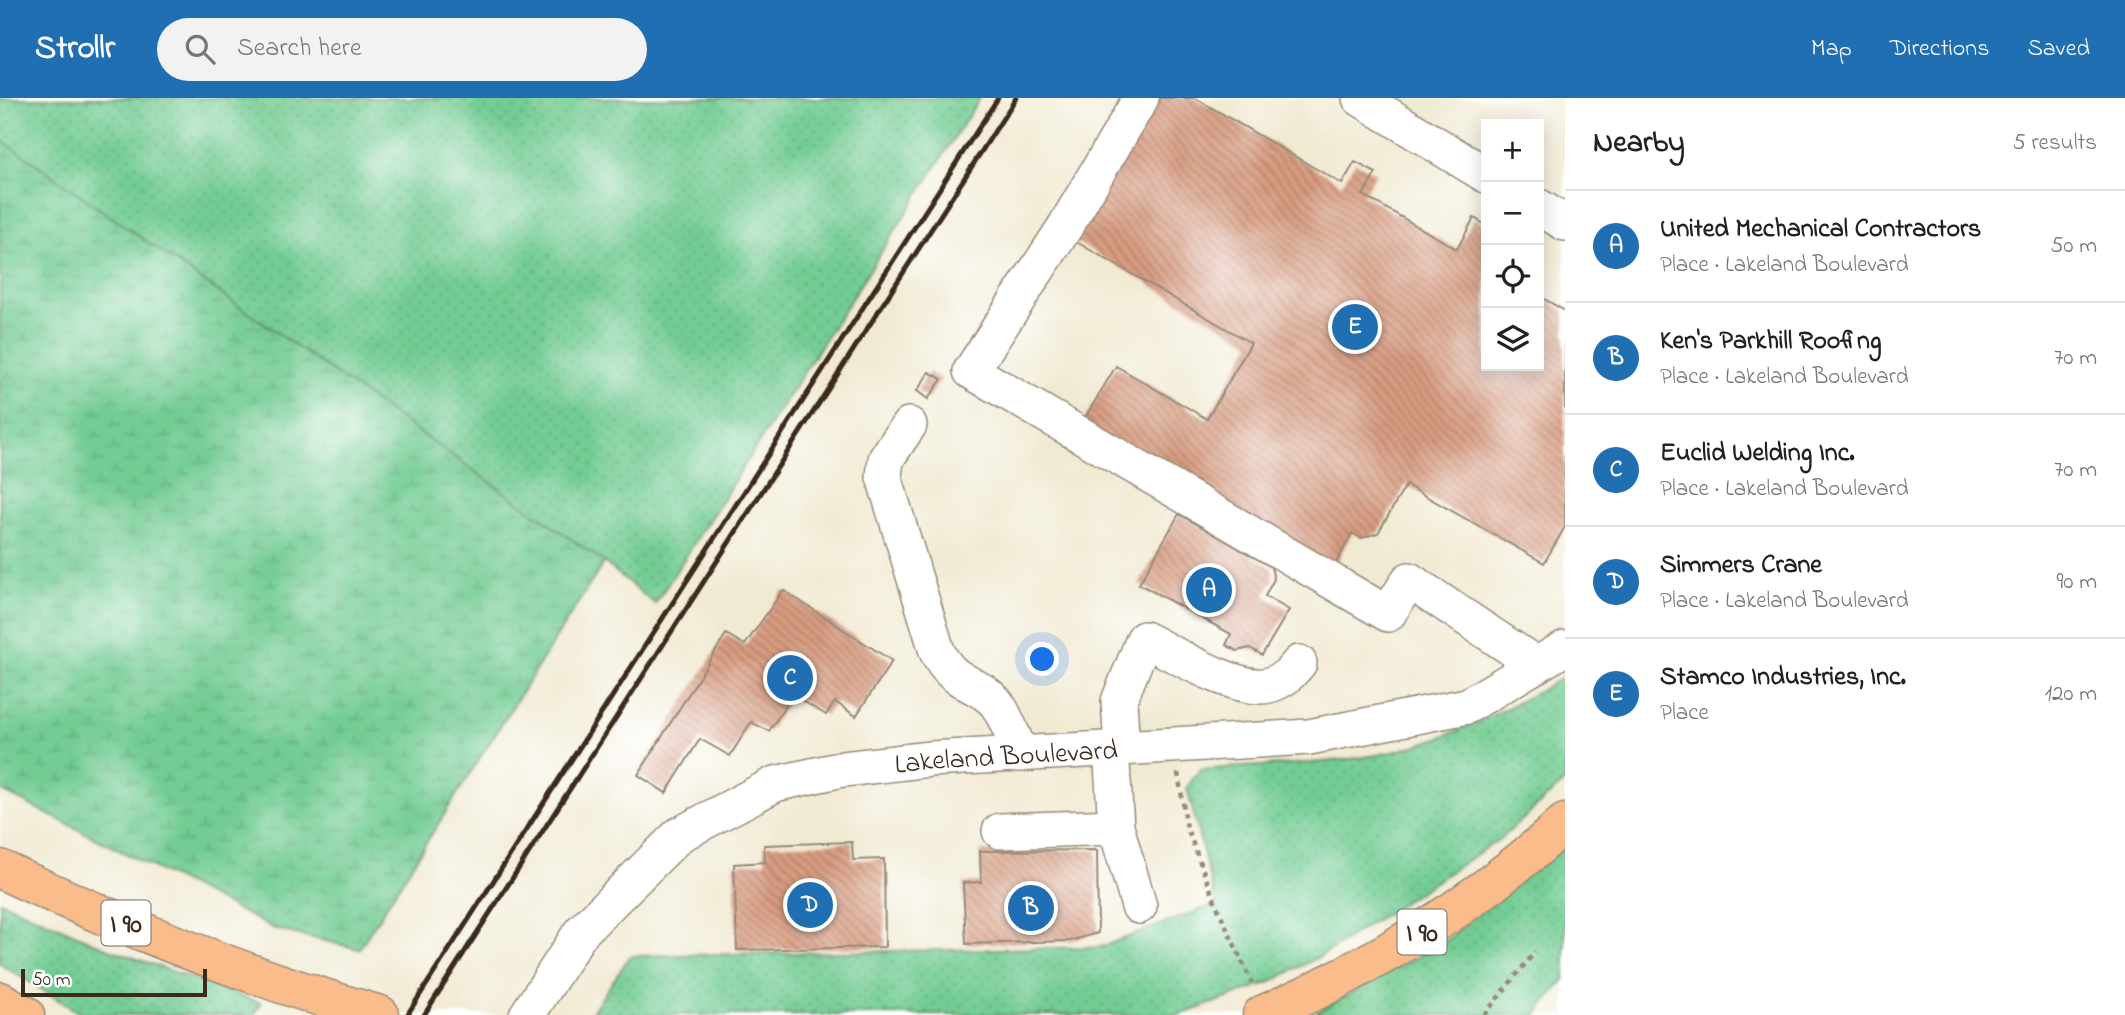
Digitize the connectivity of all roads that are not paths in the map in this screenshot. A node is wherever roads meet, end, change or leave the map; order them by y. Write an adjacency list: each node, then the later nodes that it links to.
1 (1141, 98): 7 (street)
2 (1360, 98): 3 (street)
3 (1481, 172)
4 (1544, 210): 5 (street)
5 (1565, 223)
6 (909, 425): 10 (street)
7 (1551, 656): 9 (street, Lakeland Boulevard)
8 (1299, 663): 9 (street)
9 (1116, 748): 10 (street, Lakeland Boulevard); 12 (street)
10 (1021, 754): 23 (street, Lakeland Boulevard)
11 (1565, 823): 16 (highway, I 90)
12 (1116, 827): 13 (street); 15 (street)
13 (1000, 831)
14 (0, 869): 18 (highway, I 90)
15 (1139, 906)
16 (1257, 999)
17 (0, 1001): 21 (highway)
18 (340, 1007): 22 (highway, I 90)
19 (0, 1008): 20 (highway)
20 (9, 1015)
21 (25, 1015)
22 (380, 1015)
23 (527, 1015)

